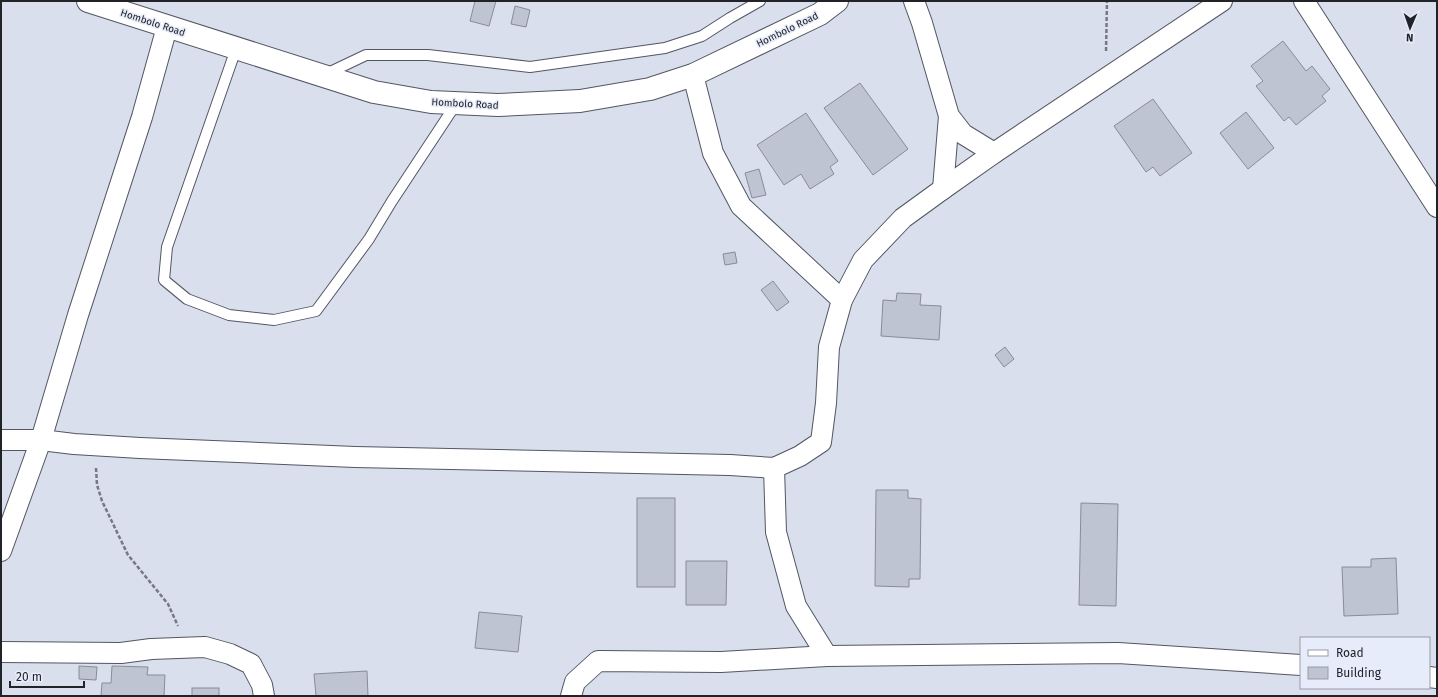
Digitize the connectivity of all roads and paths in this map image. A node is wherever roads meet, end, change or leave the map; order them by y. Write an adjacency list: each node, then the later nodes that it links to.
1 (88, 1): 8 (street, Hombolo Road)
2 (760, 1): 11 (lane)
3 (837, 1): 10 (street, Hombolo Road)
4 (914, 1): 14 (street)
5 (1107, 1): 12 (path)
6 (1222, 1): 12 (street)
7 (1304, 1): 17 (street)
8 (167, 27): 9 (street, Hombolo Road); 20 (street)
9 (236, 49): 11 (street, Hombolo Road); 13 (lane)
10 (693, 75): 13 (street, Hombolo Road); 18 (street)
11 (322, 76): 13 (street, Hombolo Road)
12 (1110, 77): 15 (street)
13 (456, 104)
14 (949, 116): 15 (street); 16 (street)
15 (994, 153): 16 (street)
16 (943, 189): 18 (street)
17 (1437, 207)
18 (842, 300): 22 (street)
19 (1, 440): 20 (street)
20 (41, 440): 21 (street); 23 (street)
21 (96, 444): 22 (street); 24 (path)
22 (774, 468): 26 (street)
23 (1, 551)
24 (188, 646): 25 (street); 28 (street)
25 (1, 652)
26 (827, 656): 27 (street); 29 (street)
27 (1300, 665)
28 (264, 696)
29 (571, 696)

